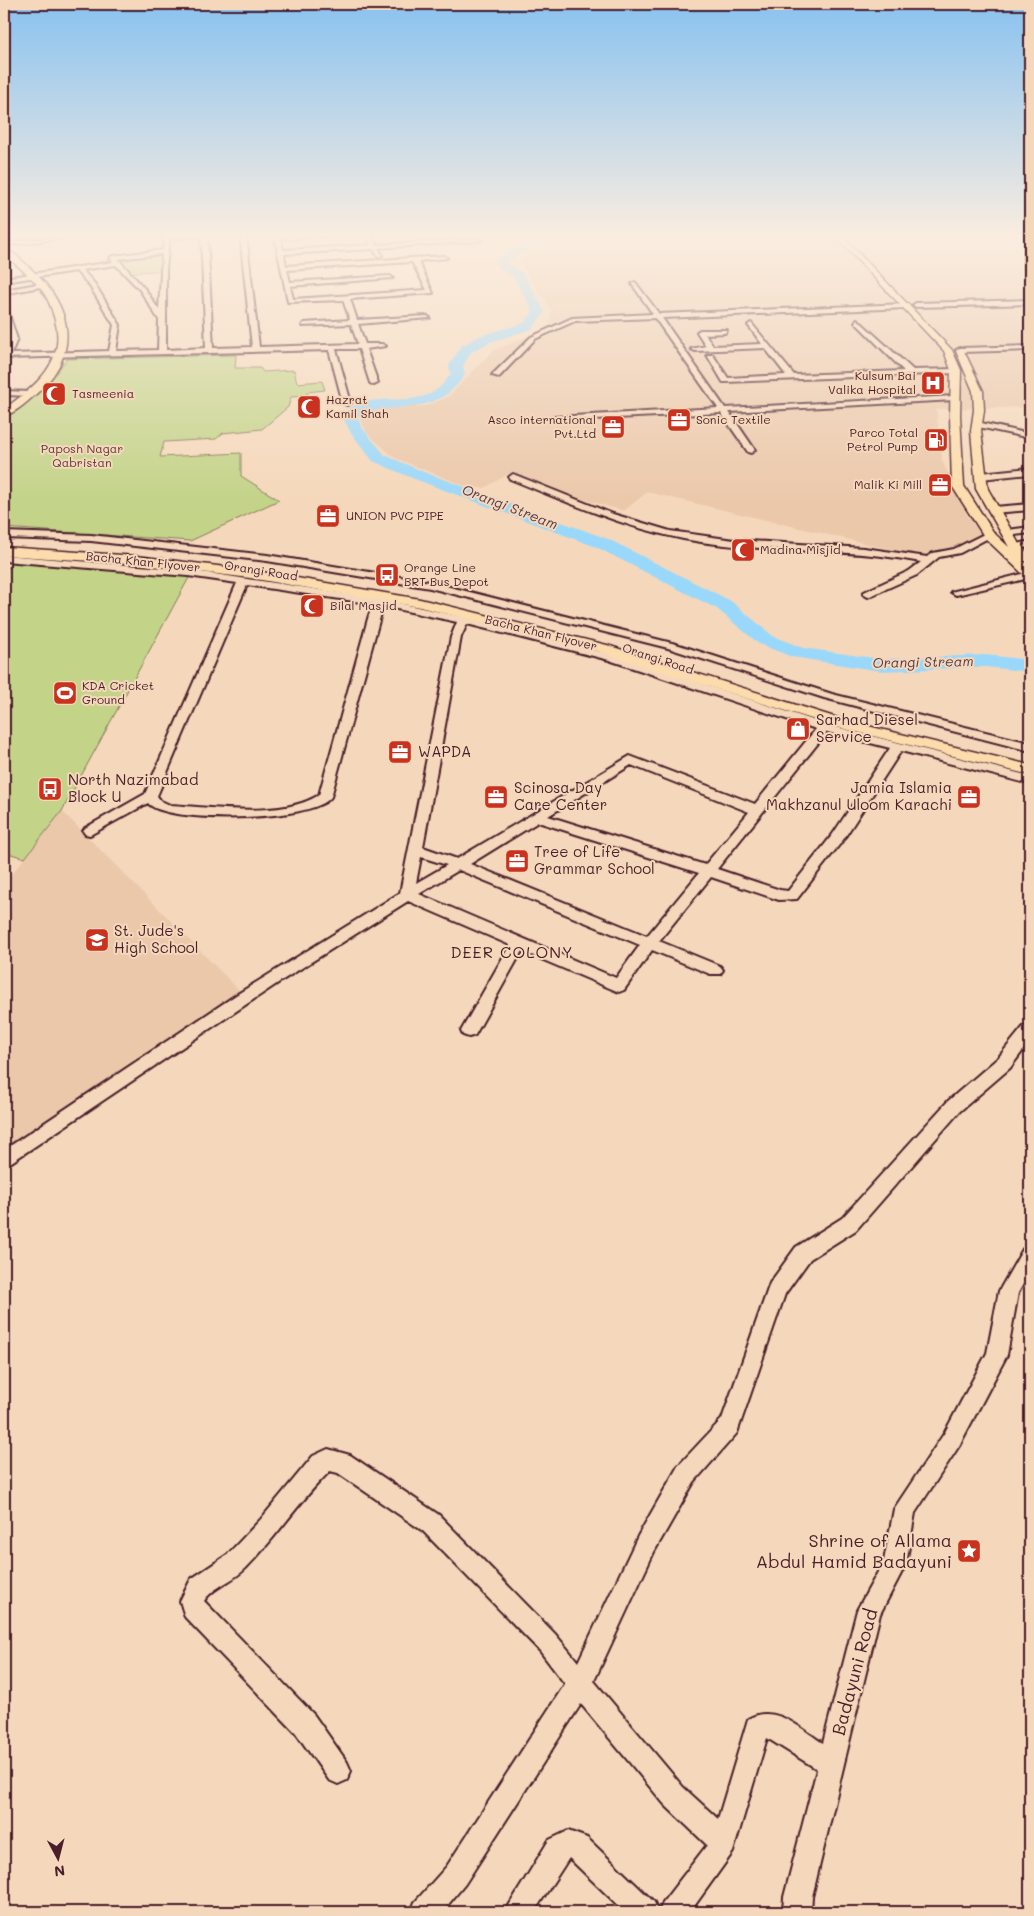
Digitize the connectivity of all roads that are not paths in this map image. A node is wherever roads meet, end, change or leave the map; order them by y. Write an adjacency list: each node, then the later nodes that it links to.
1 (8, 323): 16 (street)
2 (61, 323): 29 (main road)
3 (117, 323): 28 (street)
4 (162, 323): 27 (street)
5 (209, 323): 26 (street)
6 (253, 323): 24 (street)
7 (354, 323): 19 (street)
8 (562, 323): 34 (street)
9 (663, 323): 41 (street)
10 (860, 323): 33 (street)
11 (927, 323): 32 (main road)
12 (932, 323): 25 (main road)
13 (751, 325): 18 (street)
14 (725, 331): 21 (street)
15 (4, 338): 16 (street)
16 (13, 339): 30 (street)
17 (382, 346): 19 (street)
18 (767, 346): 21 (street); 35 (street)
19 (361, 347): 20 (street); 36 (street)
20 (332, 348): 24 (street); 40 (street)
21 (711, 348): 23 (street)
22 (1030, 348): 25 (street)
23 (696, 349)
24 (256, 350): 26 (street)
25 (960, 350): 43 (main road)
26 (210, 351): 27 (street)
27 (162, 352): 28 (street)
28 (112, 354): 29 (street)
29 (62, 355): 30 (street); 38 (main road)
30 (5, 356)
31 (710, 357): 35 (street)
32 (956, 371): 33 (street); 39 (main road)
33 (911, 373): 35 (street)
34 (496, 375)
35 (792, 378)
36 (374, 384)
37 (4, 393): 38 (street)
38 (32, 394): 42 (main road)
39 (955, 398): 41 (street); 43 (main road)
40 (347, 403)
41 (724, 410): 44 (street); 46 (street)
42 (4, 412)
43 (966, 418): 45 (street); 48 (main road); 55 (main road)
44 (555, 419)
45 (1030, 436)
46 (751, 450)
47 (1030, 471): 48 (street)
48 (981, 476): 51 (main road)
49 (513, 477): 61 (street)
50 (1030, 506): 51 (street)
51 (994, 510): 53 (main road)
52 (1030, 530): 53 (street)
53 (1008, 533): 58 (main road)
54 (4, 535): 71 (street, Orangi Road)
55 (989, 536): 61 (street); 63 (main road)
56 (4, 541): 72 (main road, Bacha Khan Flyover)
57 (1030, 544): 58 (street)
58 (1014, 546): 62 (main road)
59 (4, 551): 73 (main road, Bacha Khan Flyover)
60 (4, 558): 64 (street, Orangi Road)
61 (928, 560): 66 (street)
62 (1030, 563)
63 (1030, 574): 65 (street)
64 (243, 582): 67 (street, Orangi Road); 75 (street)
65 (956, 592)
66 (868, 594)
67 (380, 602): 68 (street, Orangi Road); 75 (street)
68 (463, 620): 69 (street, Orangi Road); 79 (street)
69 (824, 728): 70 (street, Orangi Road); 76 (street)
70 (897, 747): 74 (street, Orangi Road); 81 (street)
71 (1030, 747)
72 (1030, 757)
73 (1030, 770)
74 (1030, 780)
75 (150, 796): 78 (street)
76 (757, 810): 77 (street); 81 (street)
77 (539, 818): 80 (street); 81 (street)
78 (90, 831)
79 (416, 850): 80 (street); 82 (street)
80 (458, 864): 82 (street); 83 (street)
81 (709, 871): 83 (street)
82 (407, 895): 84 (street); 88 (street)
83 (651, 941): 84 (street); 85 (street)
84 (518, 943): 87 (street)
85 (715, 970)
86 (1030, 1030): 90 (street)
87 (469, 1031)
88 (4, 1159)
89 (1030, 1255): 91 (street, Badayuni Road)
90 (581, 1682): 92 (street); 93 (street); 94 (street)
91 (831, 1763): 93 (street); 98 (street, Badayuni Road)
92 (338, 1771)
93 (724, 1842): 97 (street)
94 (425, 1912)
95 (519, 1912): 96 (street)
96 (644, 1912)
97 (673, 1912)
98 (796, 1912)

